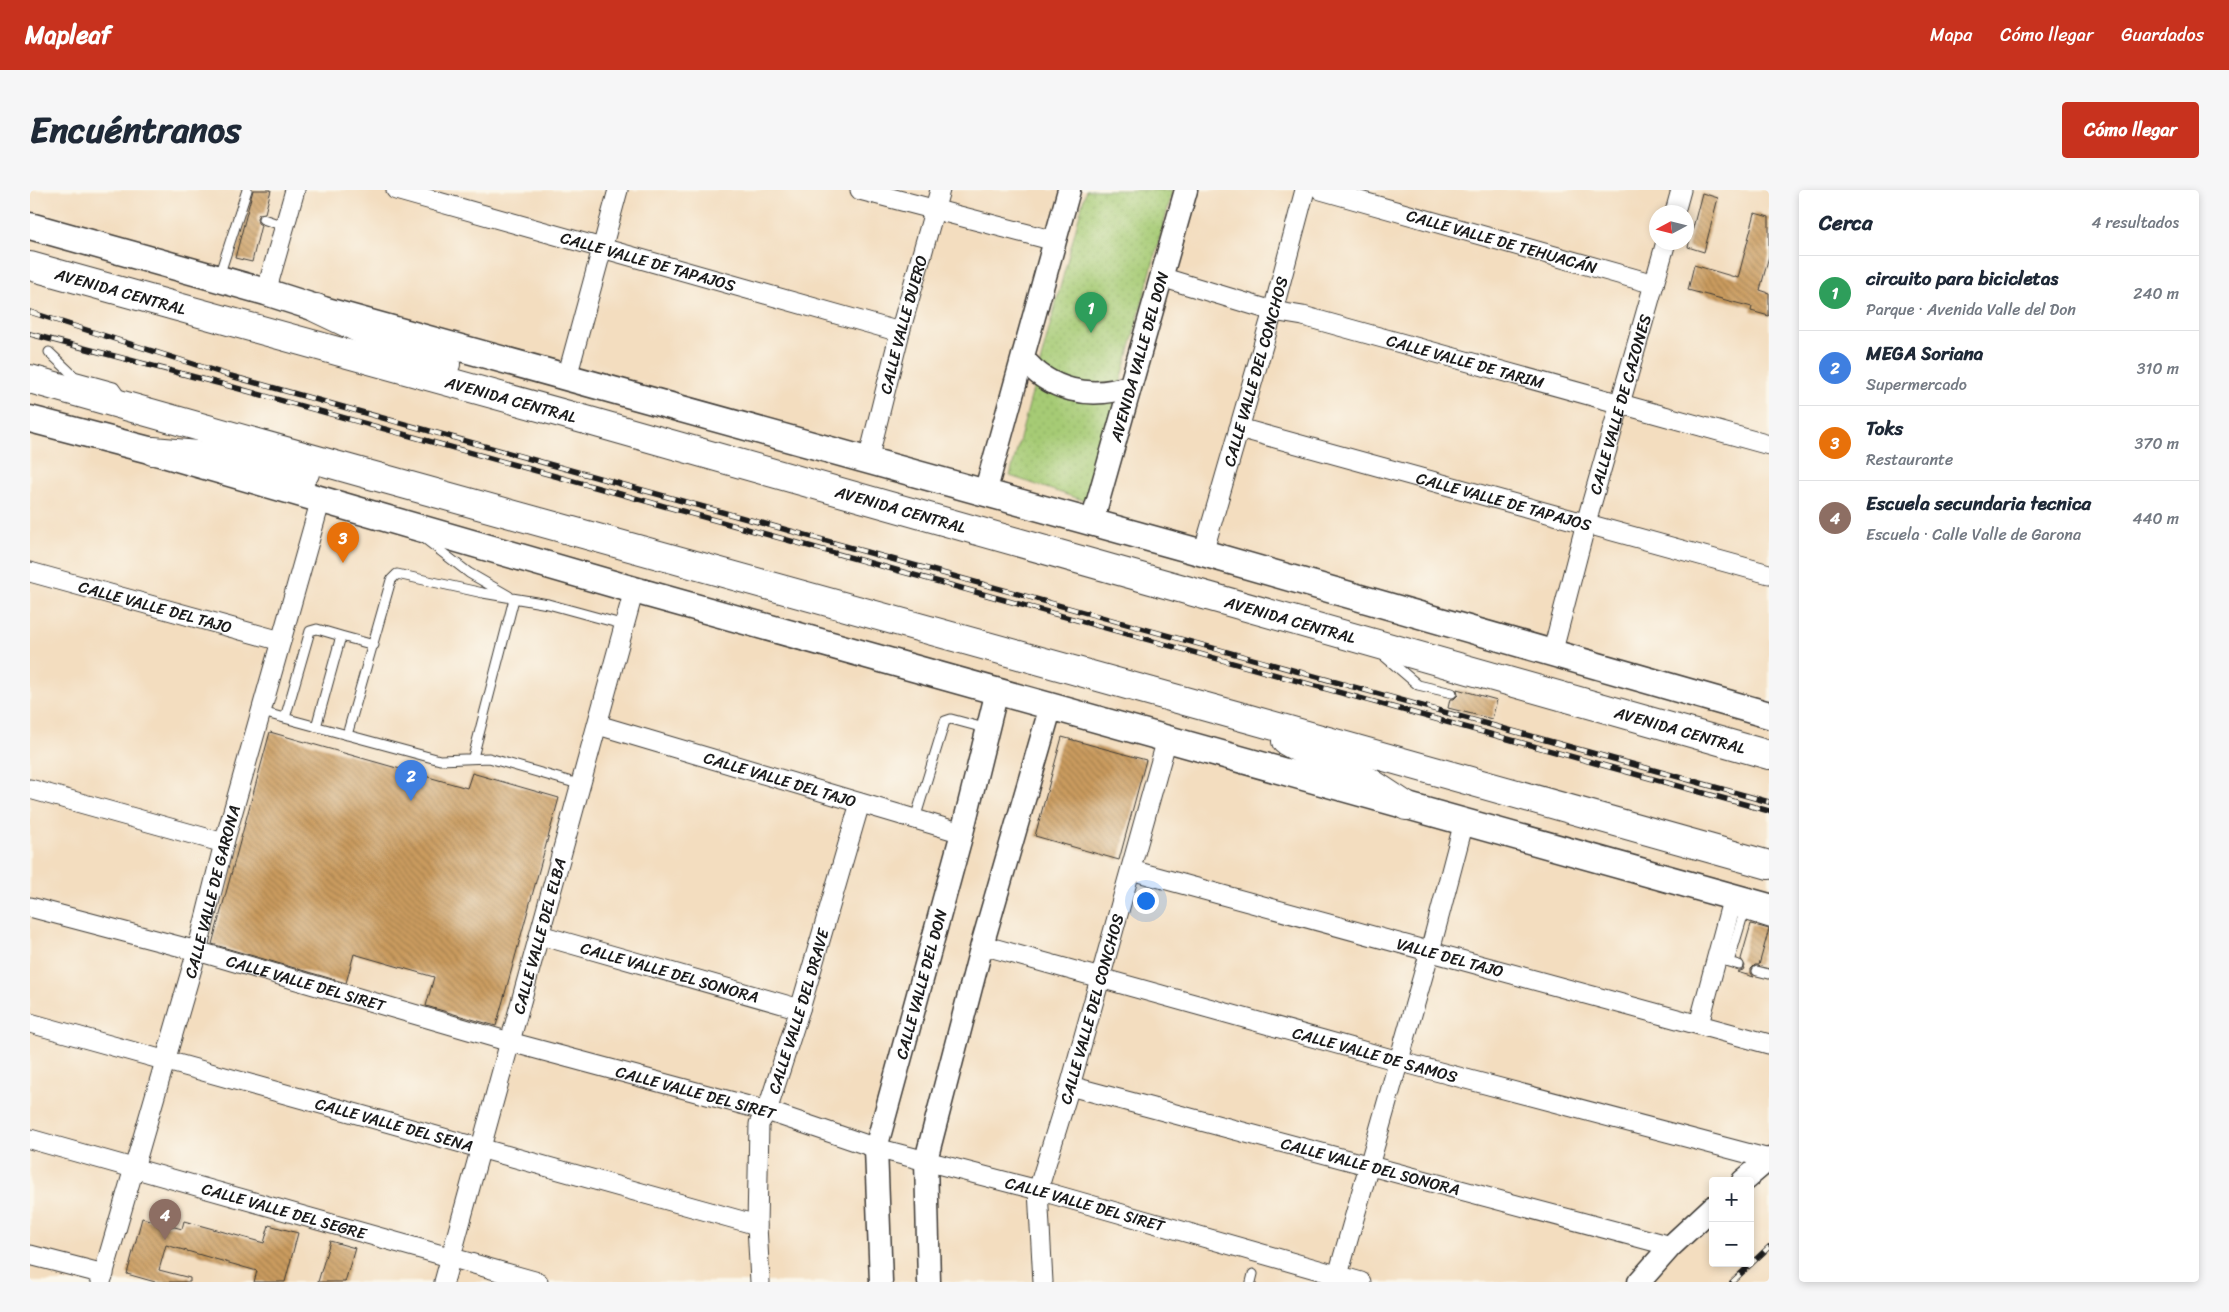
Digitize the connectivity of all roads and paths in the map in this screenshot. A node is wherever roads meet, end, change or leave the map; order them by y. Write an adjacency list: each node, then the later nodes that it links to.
1 (247, 190): 22 (lane)
2 (295, 190): 16 (street)
3 (396, 190): 18 (street, CALLE VALLE DE TAPAJOS)
4 (618, 190): 18 (street)
5 (860, 190): 13 (street)
6 (940, 190): 13 (street, CALLE VALLE DUERO)
7 (1069, 190): 17 (street)
8 (1186, 190): 21 (street, AVENIDA VALLE DEL DON)
9 (1304, 190): 26 (street, CALLE VALLE DEL CONCHOS)
10 (1321, 190): 23 (street, CALLE VALLE DE TEHUACÁN)
11 (1681, 190): 12 (street)
12 (1677, 205)
13 (934, 210): 17 (street); 27 (street, CALLE VALLE DUERO)
14 (263, 220): 16 (lane)
15 (30, 226): 22 (main road)
16 (284, 226): 24 (street)
17 (1055, 241): 29 (street)
18 (602, 248): 27 (street, CALLE VALLE DE TAPAJOS); 30 (street)
19 (1664, 250): 23 (street, CALLE VALLE DE CAZONES)
20 (30, 266): 35 (highway, AVENIDA CENTRAL)
21 (1162, 277): 26 (street, CALLE VALLE DE TARIM); 32 (street, AVENIDA VALLE DEL DON)
22 (219, 279): 24 (main road)
23 (1654, 284): 33 (street, CALLE VALLE DE CAZONES)
24 (266, 292): 25 (main road)
25 (316, 308): 30 (main road); 35 (highway)
26 (1273, 311): 33 (street, CALLE VALLE DE TARIM); 37 (street, CALLE VALLE DEL CONCHOS)
27 (900, 332): 40 (street, CALLE VALLE DUERO)
28 (49, 352): 34 (lane)
29 (1023, 358): 32 (street); 42 (street)
30 (567, 377): 40 (main road)
31 (30, 379): 34 (highway)
32 (1130, 386): 44 (street, AVENIDA VALLE DEL DON)
33 (1620, 404): 38 (street, CALLE VALLE DE TARIM); 45 (street, CALLE VALLE DE CAZONES)
34 (128, 406): 41 (highway)
35 (579, 418): 55 (highway, AVENIDA CENTRAL)
36 (30, 419): 39 (main road)
37 (1239, 428): 45 (street, CALLE VALLE DE TAPAJOS); 47 (street, CALLE VALLE DEL CONCHOS)
38 (1769, 445)
39 (154, 451): 41 (highway); 43 (main road)
40 (868, 460): 42 (main road)
41 (366, 474): 64 (highway)
42 (985, 493): 44 (main road)
43 (321, 499): 46 (main road); 54 (street, CALLE VALLE DE GARONA)
44 (1092, 522): 47 (main road)
45 (1586, 522): 49 (street, CALLE VALLE DE TAPAJOS); 57 (street, CALLE VALLE DE CAZONES)
46 (406, 524): 50 (main road); 51 (lane)
47 (1203, 553): 57 (main road)
48 (30, 572): 54 (street, CALLE VALLE DEL TAJO)
49 (1769, 574)
50 (634, 590): 52 (street, CALLE VALLE DEL ELBA); 58 (main road)
51 (514, 599): 52 (lane); 56 (lane); 71 (lane)
52 (626, 625): 65 (street, CALLE VALLE DEL ELBA)
53 (341, 636): 56 (lane); 63 (lane); 66 (lane)
54 (281, 641): 61 (street, CALLE VALLE DE GARONA)
55 (1368, 643): 59 (lane); 70 (highway, AVENIDA CENTRAL)
56 (374, 645): 68 (lane)
57 (1552, 654): 62 (main road)
58 (997, 692): 60 (main road); 67 (street, CALLE VALLE DEL DON)
59 (1452, 693)
60 (1050, 706): 69 (main road); 86 (street)
61 (262, 712): 63 (lane); 79 (street, CALLE VALLE DE GARONA)
62 (1769, 714)
63 (284, 718): 66 (lane)
64 (1246, 718): 75 (highway); 80 (highway)
65 (598, 725): 72 (street, CALLE VALLE DEL ELBA); 74 (street, CALLE VALLE DEL TAJO)
66 (316, 727): 68 (lane)
67 (989, 730): 76 (lane); 78 (street, CALLE VALLE DEL DON)
68 (347, 735): 71 (lane)
69 (1167, 739): 75 (main road); 81 (street, CALLE VALLE DEL CONCHOS)
70 (1769, 755)
71 (473, 757): 72 (lane)
72 (582, 785): 85 (street, CALLE VALLE DEL ELBA)
73 (30, 788): 79 (street)
74 (860, 803): 76 (street, CALLE VALLE DEL TAJO); 94 (street, CALLE VALLE DEL DRAVE)
75 (1406, 806): 77 (main road)
76 (915, 819): 78 (street, CALLE VALLE DEL TAJO)
77 (1464, 822): 83 (main road); 88 (street)
78 (962, 833): 104 (street, CALLE VALLE DEL DON)
79 (224, 843): 87 (street, CALLE VALLE DE GARONA)
80 (1762, 865)
81 (1131, 870): 88 (street, VALLE DEL TAJO); 93 (street, CALLE VALLE DEL CONCHOS)
82 (30, 906): 87 (street, CALLE VALLE DEL SIRET)
83 (1745, 906): 84 (lane); 89 (street)
84 (1769, 923)
85 (540, 935): 94 (street, CALLE VALLE DEL SONORA); 97 (street, CALLE VALLE DEL ELBA)
86 (982, 945): 93 (street, CALLE VALLE DE SAMOS); 107 (street)
87 (196, 951): 97 (street, CALLE VALLE DEL SIRET); 100 (street, CALLE VALLE DE GARONA)
88 (1430, 951): 96 (street, VALLE DEL TAJO); 99 (street)
89 (1724, 960): 90 (lane); 96 (street)
90 (1739, 965)
91 (1757, 971): 92 (lane)
92 (1768, 971)
93 (1100, 977): 99 (street, CALLE VALLE DE SAMOS); 101 (street, CALLE VALLE DEL CONCHOS)
94 (800, 1009): 102 (street, CALLE VALLE DEL DRAVE)
95 (30, 1023): 100 (street, CALLE VALLE DEL SENA)
96 (1699, 1024): 98 (street, VALLE DEL TAJO)
97 (510, 1042): 102 (street, CALLE VALLE DEL SIRET); 105 (street, CALLE VALLE DEL ELBA)
98 (1769, 1044)
99 (1398, 1060): 106 (street, CALLE VALLE DE SAMOS); 108 (street)
100 (164, 1061): 105 (street, CALLE VALLE DEL SENA); 109 (street, CALLE VALLE DE GARONA)
101 (1070, 1086): 108 (street, CALLE VALLE DEL SONORA); 111 (street, CALLE VALLE DEL CONCHOS)
102 (767, 1111): 104 (street, CALLE VALLE DEL SIRET); 113 (street, CALLE VALLE DEL DRAVE)
103 (30, 1139): 109 (street, CALLE VALLE DEL SEGRE)
104 (876, 1148): 107 (street, CALLE VALLE DEL SIRET); 122 (street, CALLE VALLE DEL DON)
105 (481, 1150): 113 (street, CALLE VALLE DEL SENA); 116 (street, CALLE VALLE DEL ELBA)
106 (1769, 1159): 110 (street)
107 (926, 1160): 111 (street, CALLE VALLE DEL SIRET); 123 (street)
108 (1370, 1166): 114 (street, CALLE VALLE DEL SONORA); 118 (street)
109 (134, 1168): 116 (street, CALLE VALLE DEL SEGRE); 117 (street, CALLE VALLE DE GARONA)
110 (1748, 1177)
111 (1038, 1190): 118 (street, CALLE VALLE DEL SIRET); 124 (street, CALLE VALLE DEL CONCHOS)
112 (1709, 1211): 114 (street)
113 (757, 1226): 121 (street, CALLE VALLE DEL DRAVE)
114 (1672, 1246): 126 (street)
115 (30, 1255): 117 (street)
116 (452, 1257): 119 (street, CALLE VALLE DEL ELBA); 120 (street, CALLE VALLE DEL SEGRE)
117 (102, 1278)
118 (1337, 1279): 125 (street, CALLE VALLE DEL SIRET)
119 (444, 1282)
120 (538, 1282)
121 (760, 1282)
122 (881, 1282)
123 (929, 1282)
124 (1042, 1282)
125 (1361, 1282)
126 (1639, 1282)

